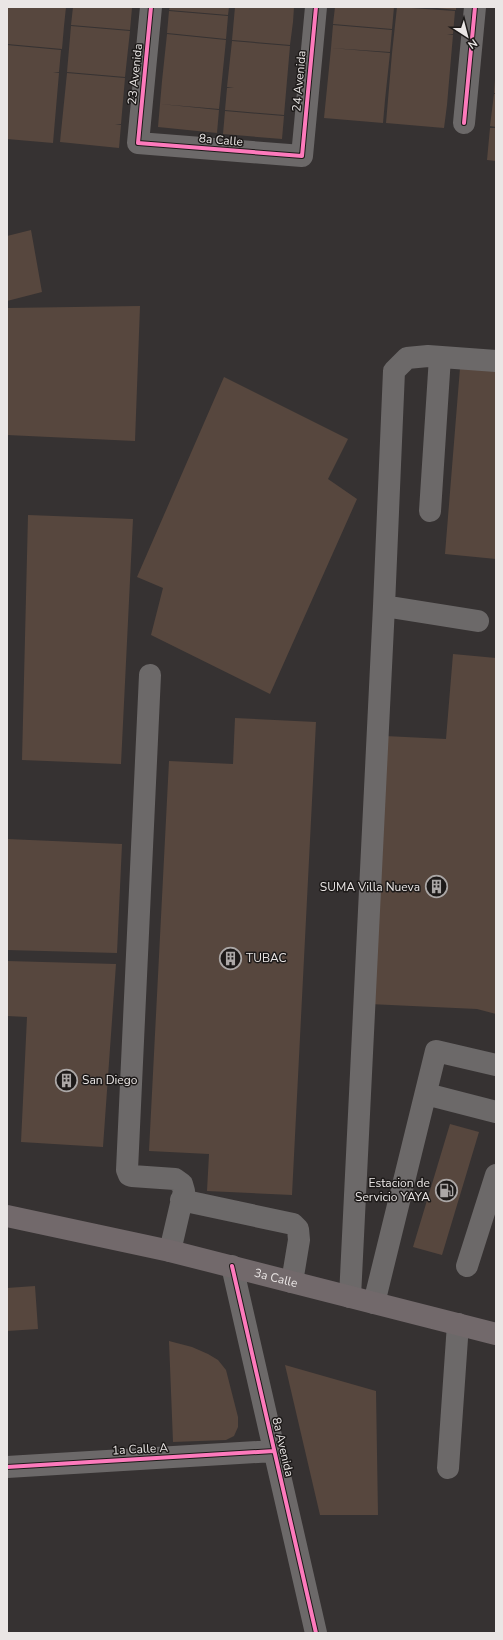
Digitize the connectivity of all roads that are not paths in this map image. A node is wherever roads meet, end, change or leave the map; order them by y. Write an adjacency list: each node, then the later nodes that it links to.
1 (151, 7): 5 (street, 23 Avenida)
2 (316, 7): 6 (street, 24 Avenida)
3 (475, 7): 4 (street)
4 (464, 123)
5 (138, 143): 6 (street, 8a Calle)
6 (302, 156)
7 (440, 357): 8 (street); 9 (street); 10 (street)
8 (496, 361)
9 (430, 511)
10 (384, 606): 11 (street); 23 (street)
11 (478, 621)
12 (150, 675): 17 (street)
13 (496, 1065): 14 (street)
14 (426, 1094): 15 (street); 24 (street)
15 (496, 1112)
16 (496, 1175): 21 (street)
17 (181, 1200): 19 (street); 22 (street)
18 (7, 1216): 19 (main road, 3a Calle)
19 (170, 1251): 20 (main road, 3a Calle)
20 (232, 1266): 22 (main road, 3a Calle); 27 (street, 8a Avenida)
21 (467, 1266)
22 (292, 1282): 23 (main road, 3a Calle)
23 (350, 1297): 24 (main road, 3a Calle)
24 (374, 1303): 25 (main road, 3a Calle)
25 (458, 1324): 26 (main road, 3a Calle); 29 (street)
26 (496, 1334)
27 (274, 1451): 28 (street, 1a Calle A); 30 (street, 8a Avenida)
28 (7, 1466)
29 (448, 1468)
30 (316, 1633)

